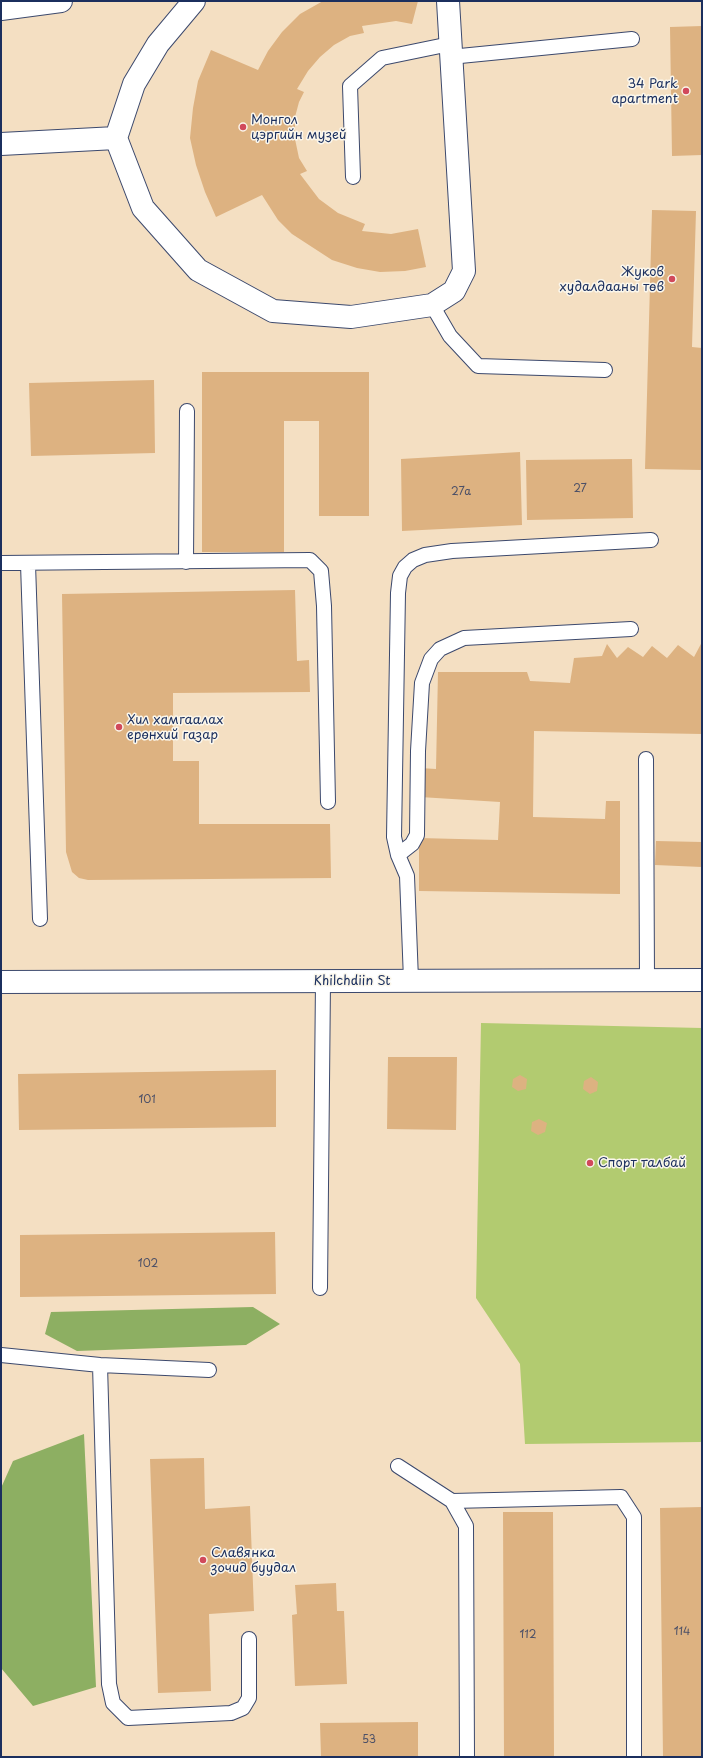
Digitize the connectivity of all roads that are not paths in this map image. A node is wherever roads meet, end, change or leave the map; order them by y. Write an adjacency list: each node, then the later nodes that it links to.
1 (61, 1): 4 (street)
2 (194, 1): 7 (street)
3 (448, 1): 6 (street)
4 (1, 9)
5 (632, 38): 6 (lane)
6 (450, 50): 9 (lane); 10 (street)
7 (116, 138): 8 (street); 10 (street)
8 (1, 144)
9 (353, 177)
10 (432, 305): 11 (lane)
11 (605, 370)
12 (187, 411): 14 (lane)
13 (651, 540): 20 (lane)
14 (186, 562): 16 (lane); 19 (lane)
15 (1, 563): 16 (lane)
16 (28, 564): 21 (lane)
17 (631, 629): 20 (lane)
18 (646, 759): 22 (lane)
19 (328, 802)
20 (398, 855): 23 (lane)
21 (40, 919)
22 (647, 979): 23 (street, Khilchdiin St); 24 (street, Khilchdiin St)
23 (411, 980): 25 (street, Khilchdiin St)
24 (702, 980)
25 (323, 981): 26 (street, Khilchdiin St); 27 (lane)
26 (1, 982)
27 (320, 1288)
28 (1, 1356): 29 (lane)
29 (100, 1365): 30 (lane); 33 (lane)
30 (209, 1370)
31 (398, 1466): 32 (lane)
32 (452, 1502): 34 (lane); 35 (lane)
33 (249, 1639)
34 (467, 1757)
35 (634, 1757)

